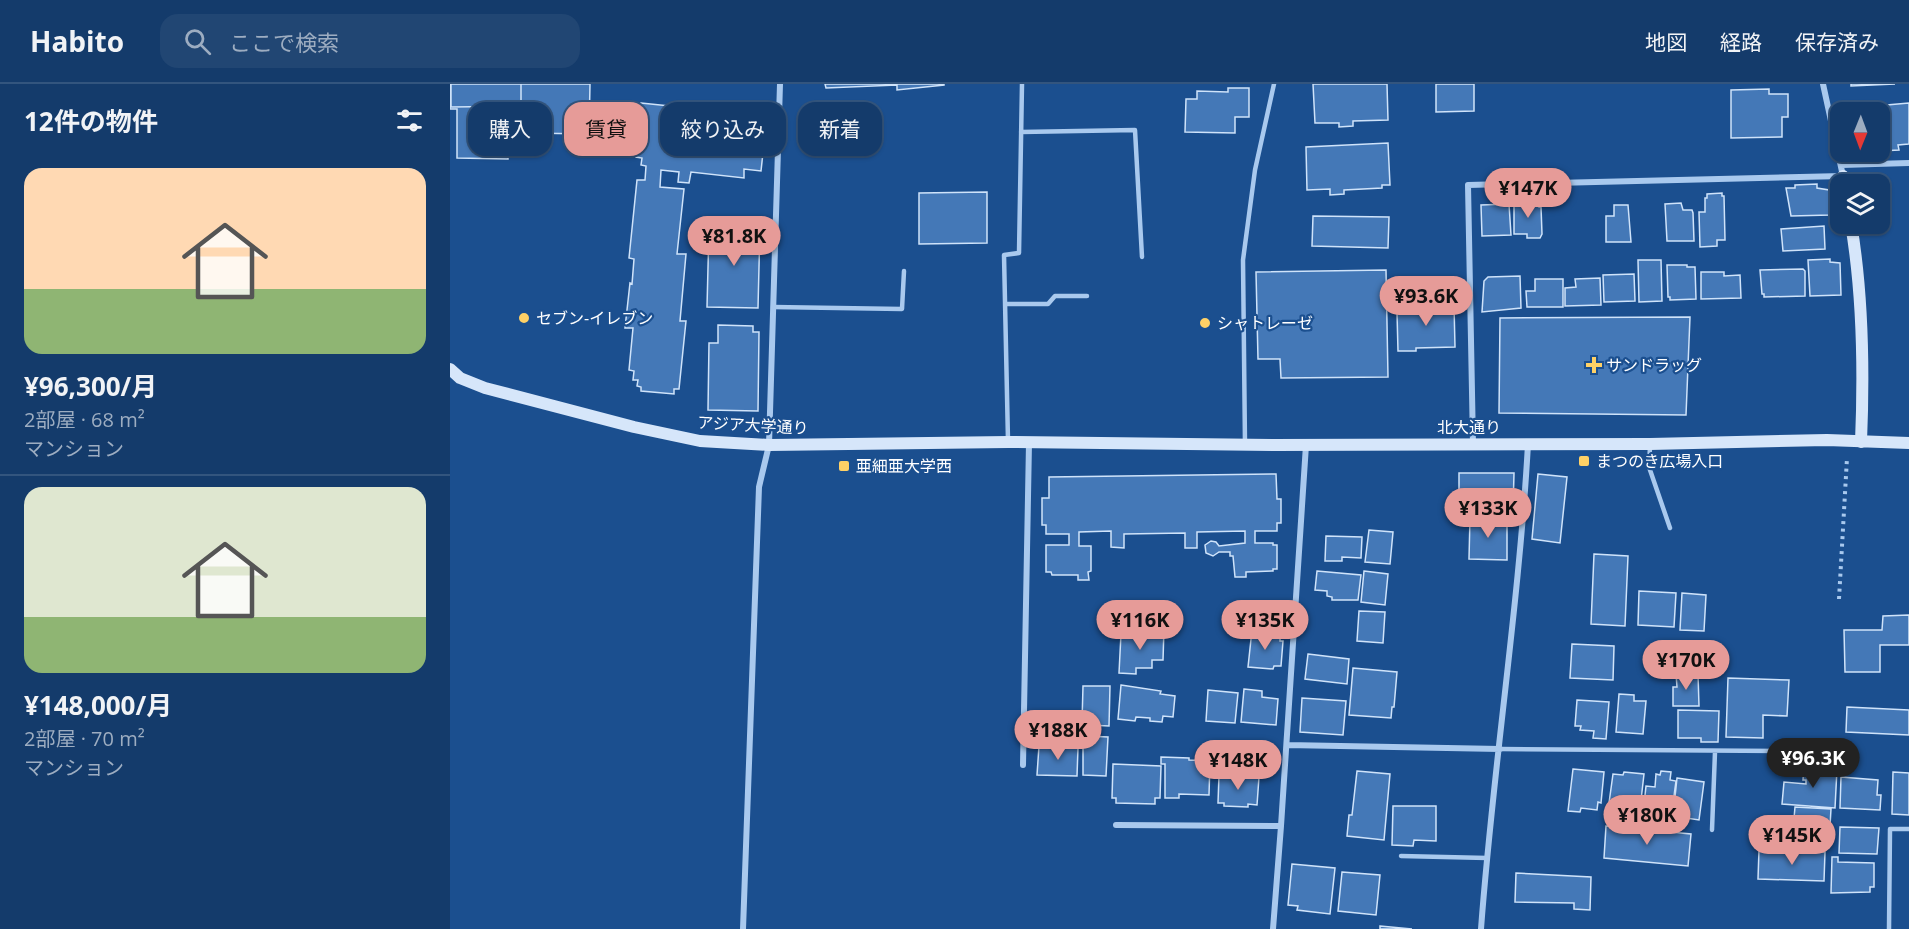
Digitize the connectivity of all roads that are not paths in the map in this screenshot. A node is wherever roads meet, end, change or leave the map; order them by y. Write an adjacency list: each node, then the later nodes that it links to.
1 (780, 84): 15 (street)
2 (1022, 84): 5 (lane)
3 (1274, 84): 25 (lane)
4 (1823, 84): 7 (street)
5 (1021, 132): 11 (lane); 14 (lane)
6 (1909, 163): 8 (street)
7 (1843, 174)
8 (1848, 174)
9 (1830, 175): 22 (street)
10 (1853, 234): 18 (street)
11 (1142, 257)
12 (904, 271): 15 (lane)
13 (1087, 296): 14 (lane)
14 (1005, 304): 17 (lane)
15 (773, 307): 24 (street)
16 (450, 369): 24 (street, アジア大学通り)
17 (1008, 442): 19 (street, アジア大学通り); 24 (street, アジア大学通り)
18 (1861, 442): 21 (street, 北大通り); 23 (street, 北大通り)
19 (1029, 443): 25 (street, 北大通り); 32 (street)
20 (1528, 443): 22 (street, 北大通り); 23 (street, 北大通り); 29 (street)
21 (1909, 443)
22 (1473, 444): 26 (street, 北大通り)
23 (1650, 444): 27 (lane)
24 (769, 445): 39 (street)
25 (1245, 445): 26 (street, 北大通り)
26 (1306, 445): 28 (street)
27 (1670, 528)
28 (1287, 745): 29 (street); 34 (street)
29 (1500, 749): 31 (lane); 38 (street)
30 (1781, 751): 31 (lane)
31 (1715, 752): 36 (lane)
32 (1023, 765)
33 (1116, 825): 34 (street)
34 (1281, 826): 40 (street)
35 (1909, 829): 42 (lane)
36 (1712, 830)
37 (1401, 856): 38 (lane)
38 (1486, 858): 41 (street)
39 (743, 929)
40 (1273, 929)
41 (1481, 929)
42 (1889, 929)

